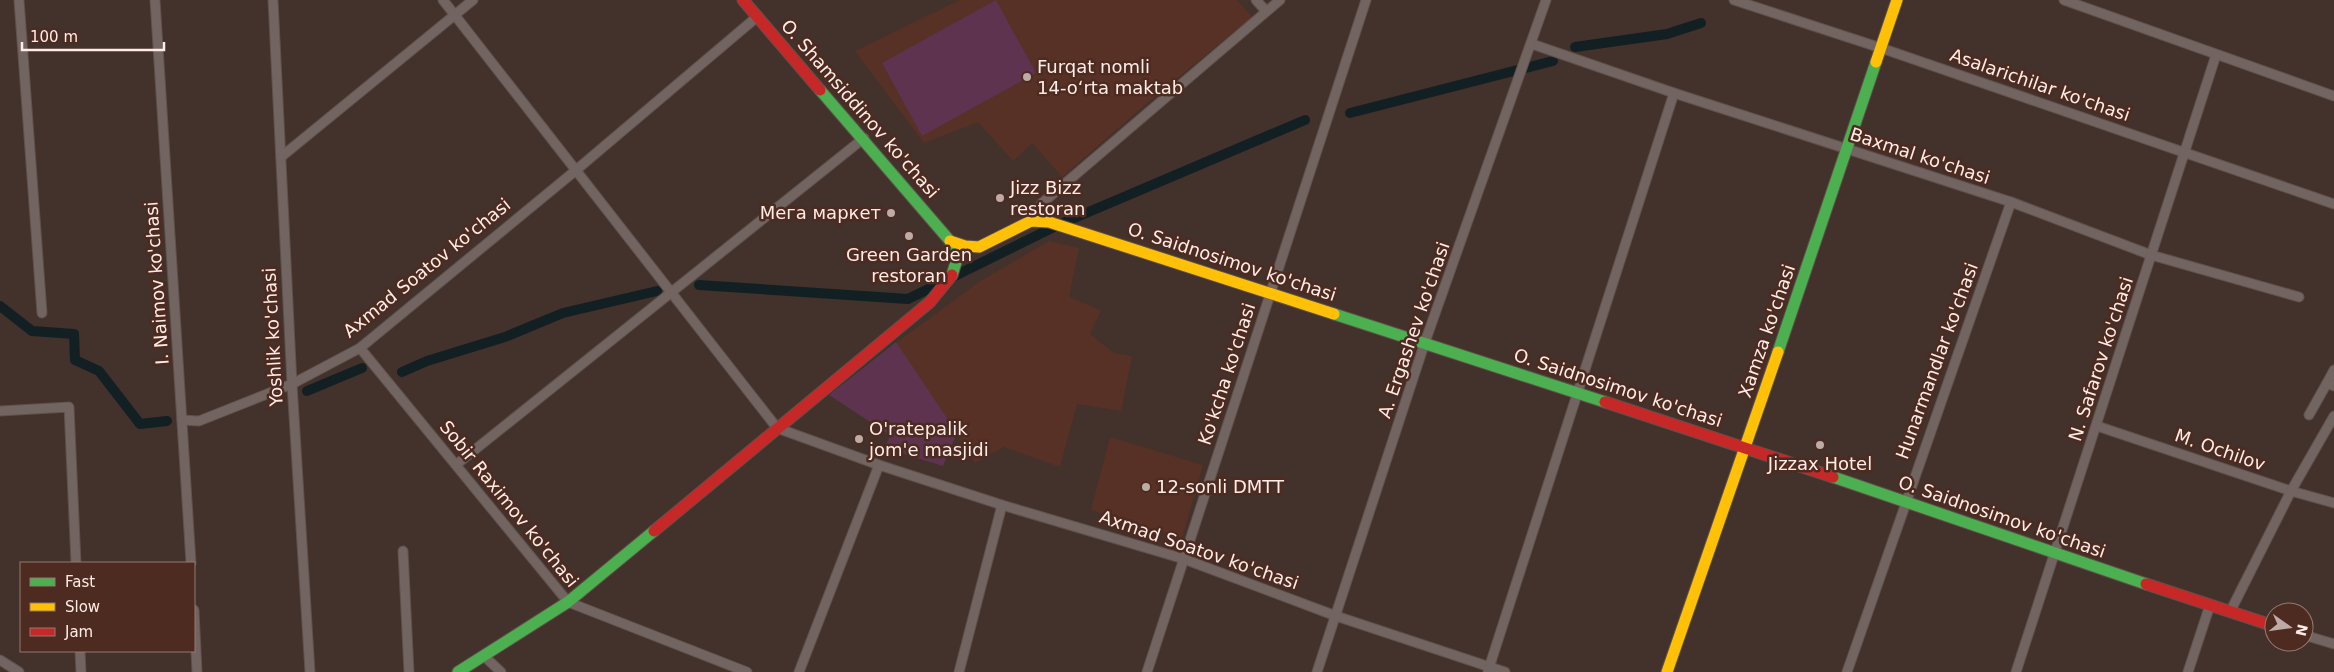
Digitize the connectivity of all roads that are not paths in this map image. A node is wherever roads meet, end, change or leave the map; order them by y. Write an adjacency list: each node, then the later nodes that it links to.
1 (19, 0): 35 (street)
2 (155, 0): 45 (street, I. Naimov ko'chasi)
3 (273, 0): 25 (street, Yoshlik ko'chasi)
4 (443, 0): 15 (street)
5 (473, 0): 15 (street)
6 (743, 0): 16 (street, O. Shamsiddinov ko'chasi)
7 (1256, 0): 14 (street)
8 (1280, 0): 14 (street)
9 (1366, 0): 32 (street, Ko'kcha ko'chasi)
10 (1546, 0): 17 (street, A. Ergashev ko'chasi)
11 (1734, 0): 18 (street, Asalarichilar ko'chasi)
12 (1897, 0): 18 (street, Xamza ko'chasi)
13 (2064, 0): 19 (street)
14 (1266, 11): 29 (street)
15 (455, 15): 25 (street); 26 (street)
16 (758, 16): 22 (street, O. Shamsiddinov ko'chasi); 26 (street, Axmad Soatov ko'chasi)
17 (1532, 44): 20 (street, Baxmal ko'chasi); 36 (street, A. Ergashev ko'chasi)
18 (1881, 48): 23 (street, Xamza ko'chasi); 24 (street, Asalarichilar ko'chasi)
19 (2216, 54): 21 (street); 24 (street, N. Safarov ko'chasi)
20 (1674, 93): 23 (street, Baxmal ko'chasi); 41 (street)
21 (2334, 96)
22 (864, 138): 30 (street, O. Shamsiddinov ko'chasi); 33 (street)
23 (1847, 149): 27 (street, Baxmal ko'chasi); 48 (street, Xamza ko'chasi)
24 (2184, 152): 28 (street, Asalarichilar ko'chasi); 31 (street, N. Safarov ko'chasi)
25 (281, 157): 39 (street, Yoshlik ko'chasi)
26 (575, 171): 33 (street); 37 (street, Axmad Soatov ko'chasi)
27 (2011, 202): 31 (street, Baxmal ko'chasi); 52 (street, Hunarmandlar ko'chasi)
28 (2334, 204)
29 (1031, 221): 30 (street); 32 (street, O. Saidnosimov ko'chasi)
30 (950, 241): 47 (street)
31 (2152, 255): 34 (street, Baxmal ko'chasi); 46 (street, N. Safarov ko'chasi)
32 (1270, 292): 36 (street, O. Saidnosimov ko'chasi); 57 (street, Ko'kcha ko'chasi)
33 (672, 294): 47 (street); 49 (street)
34 (2299, 297)
35 (42, 313)
36 (1426, 342): 41 (street, O. Saidnosimov ko'chasi); 63 (street, A. Ergashev ko'chasi)
37 (360, 348): 39 (street, Axmad Soatov ko'chasi); 49 (street, Sobir Raximov ko'chasi)
38 (2334, 370): 40 (street)
39 (292, 384): 45 (street, Axmad Soatov ko'chasi); 75 (street, Yoshlik ko'chasi)
40 (2330, 384): 43 (street)
41 (1577, 394): 48 (street, O. Saidnosimov ko'chasi); 71 (street)
42 (0, 411): 58 (street)
43 (2308, 415)
44 (2334, 416): 51 (street)
45 (182, 420): 59 (street, I. Naimov ko'chasi)
46 (2097, 426): 51 (street, M. Ochilov); 56 (street, N. Safarov ko'chasi)
47 (777, 428): 50 (street, Axmad Soatov ko'chasi); 60 (street)
48 (1746, 448): 52 (street, O. Saidnosimov ko'chasi); 85 (street, Xamza ko'chasi)
49 (457, 464): 60 (street, Sobir Raximov ko'chasi)
50 (879, 465): 54 (street, Axmad Soatov ko'chasi); 80 (street)
51 (2291, 491): 53 (street, M. Ochilov); 62 (street)
52 (1905, 501): 56 (street, O. Saidnosimov ko'chasi); 86 (street, Hunarmandlar ko'chasi)
53 (2334, 503)
54 (1002, 505): 57 (street, Axmad Soatov ko'chasi); 81 (street)
55 (403, 551): 76 (street)
56 (2055, 554): 61 (street, O. Saidnosimov ko'chasi); 87 (street, N. Safarov ko'chasi)
57 (1184, 560): 63 (street, Axmad Soatov ko'chasi); 82 (street, Ko'kcha ko'chasi)
58 (76, 562)
59 (191, 562)
60 (568, 602): 69 (street); 79 (street, Sobir Raximov ko'chasi)
61 (2210, 605): 62 (street, O. Saidnosimov ko'chasi); 88 (street)
62 (2230, 612): 64 (street, O. Saidnosimov ko'chasi)
63 (1336, 616): 71 (street, Axmad Soatov ko'chasi); 83 (street, A. Ergashev ko'chasi)
64 (2264, 623)
65 (195, 631): 74 (street)
66 (2314, 638): 67 (street)
67 (2334, 644)
68 (80, 652): 73 (street)
69 (484, 656): 77 (street); 78 (street)
70 (0, 660): 72 (street)
71 (1488, 669): 84 (street, Axmad Soatov ko'chasi)
72 (19, 672)
73 (81, 672)
74 (197, 672)
75 (310, 672)
76 (409, 672)
77 (458, 672)
78 (501, 672)
79 (747, 672)
80 (799, 672)
81 (959, 672)
82 (1147, 672)
83 (1317, 672)
84 (1505, 672)
85 (1667, 672)
86 (1847, 672)
87 (2016, 672)
88 (2188, 672)

